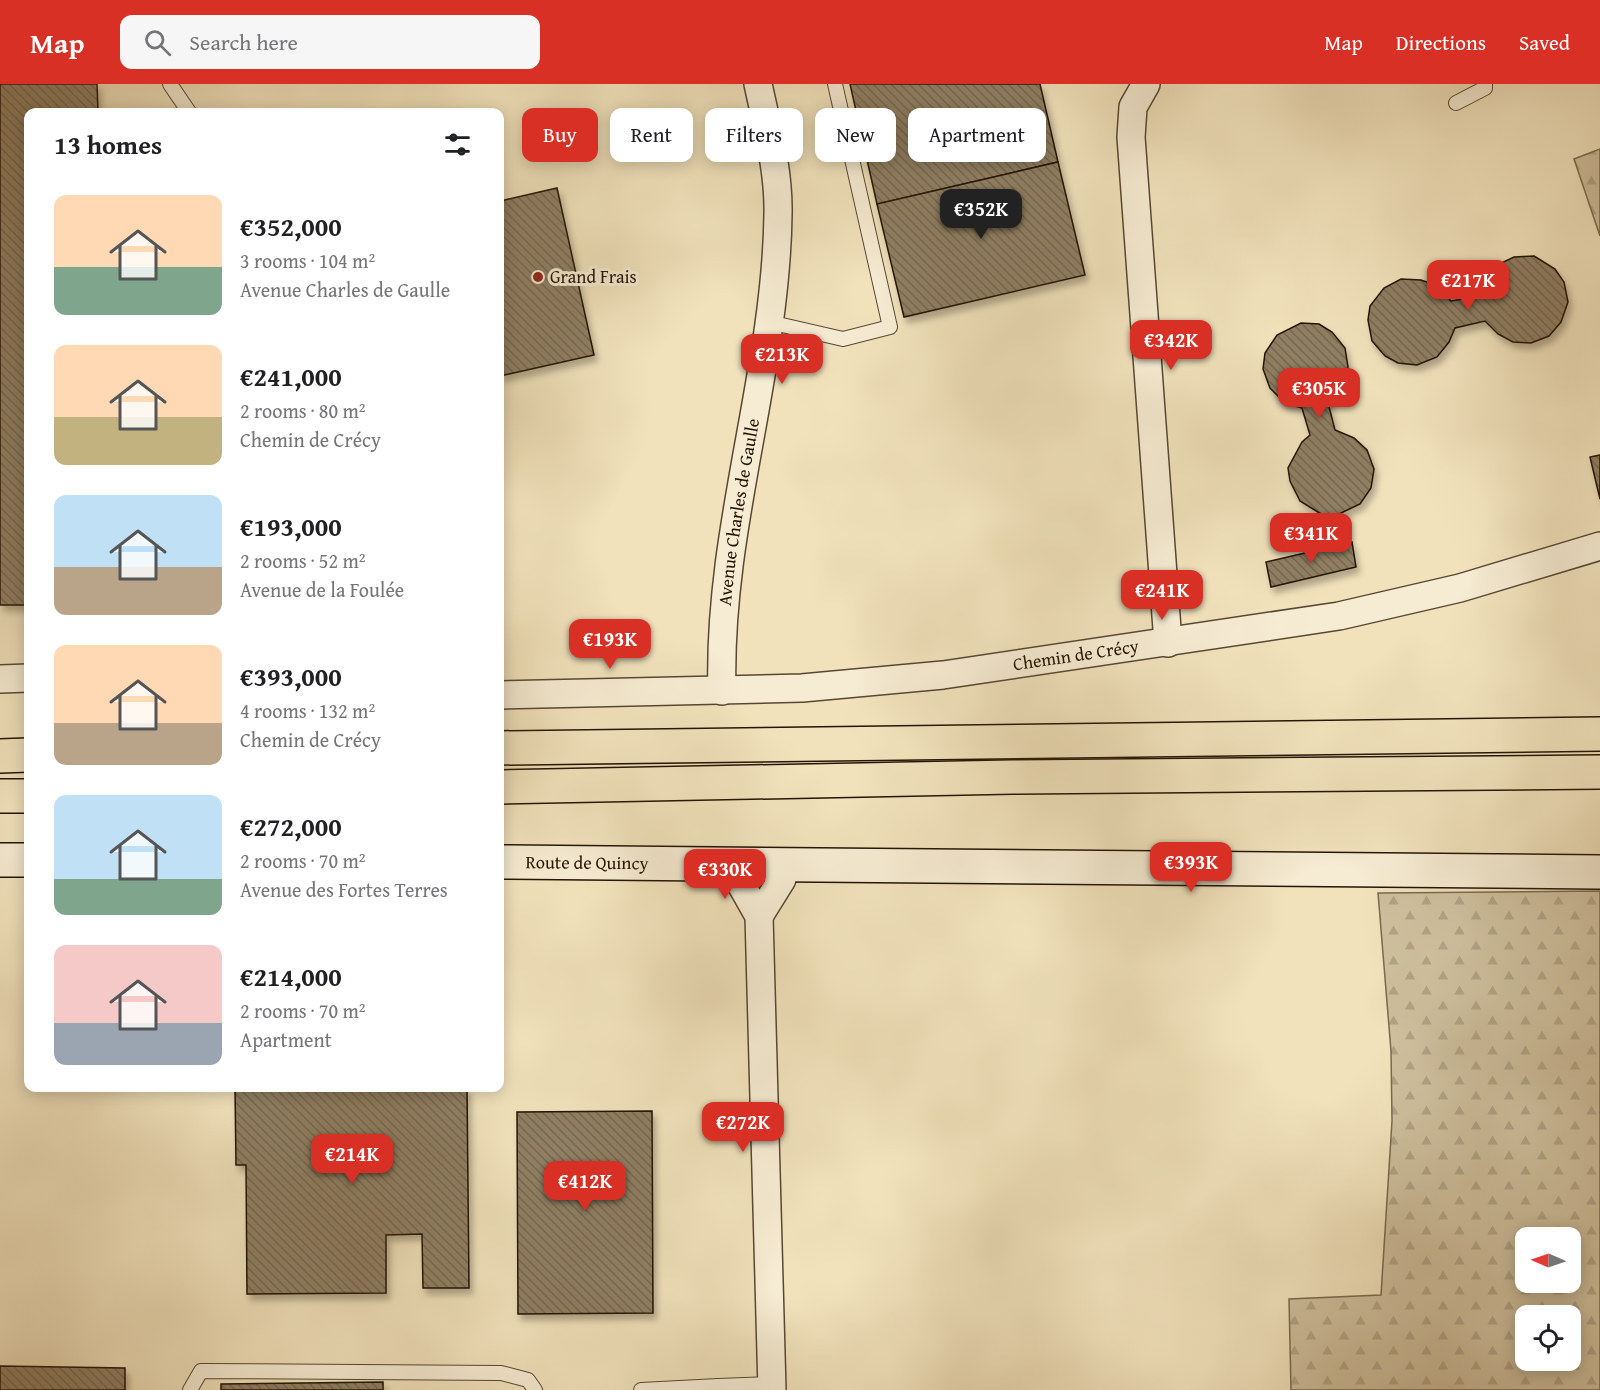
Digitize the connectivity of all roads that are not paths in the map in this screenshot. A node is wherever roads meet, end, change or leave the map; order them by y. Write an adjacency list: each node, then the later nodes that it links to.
1 (170, 84): 7 (lane)
2 (758, 84): 8 (street, Avenue Charles de Gaulle)
3 (835, 84): 8 (lane)
4 (1146, 84): 10 (street)
5 (1485, 84): 6 (lane)
6 (1456, 103)
7 (186, 108)
8 (769, 322): 13 (street, Avenue Charles de Gaulle)
9 (1600, 546): 10 (street, Chemin de Crécy)
10 (1168, 643): 13 (street, Chemin de Crécy)
11 (24, 678): 12 (street)
12 (0, 679)
13 (722, 691): 14 (street, Chemin de Crécy)
14 (504, 695)
15 (1600, 734): 16 (highway)
16 (504, 748)
17 (0, 756): 18 (highway)
18 (24, 756)
19 (1600, 772): 20 (highway)
20 (504, 787)
21 (0, 796): 22 (highway)
22 (24, 796)
23 (0, 860): 24 (street)
24 (24, 860)
25 (504, 862): 26 (street, Route de Quincy)
26 (729, 863): 27 (street, Route de Quincy); 29 (street)
27 (782, 863): 28 (street, Route de Quincy); 29 (street)
28 (1600, 872)
29 (759, 916): 30 (street)
30 (772, 1387): 31 (lane)
31 (718, 1388): 34 (lane)
32 (190, 1390): 33 (lane)
33 (535, 1390)
34 (641, 1390)

